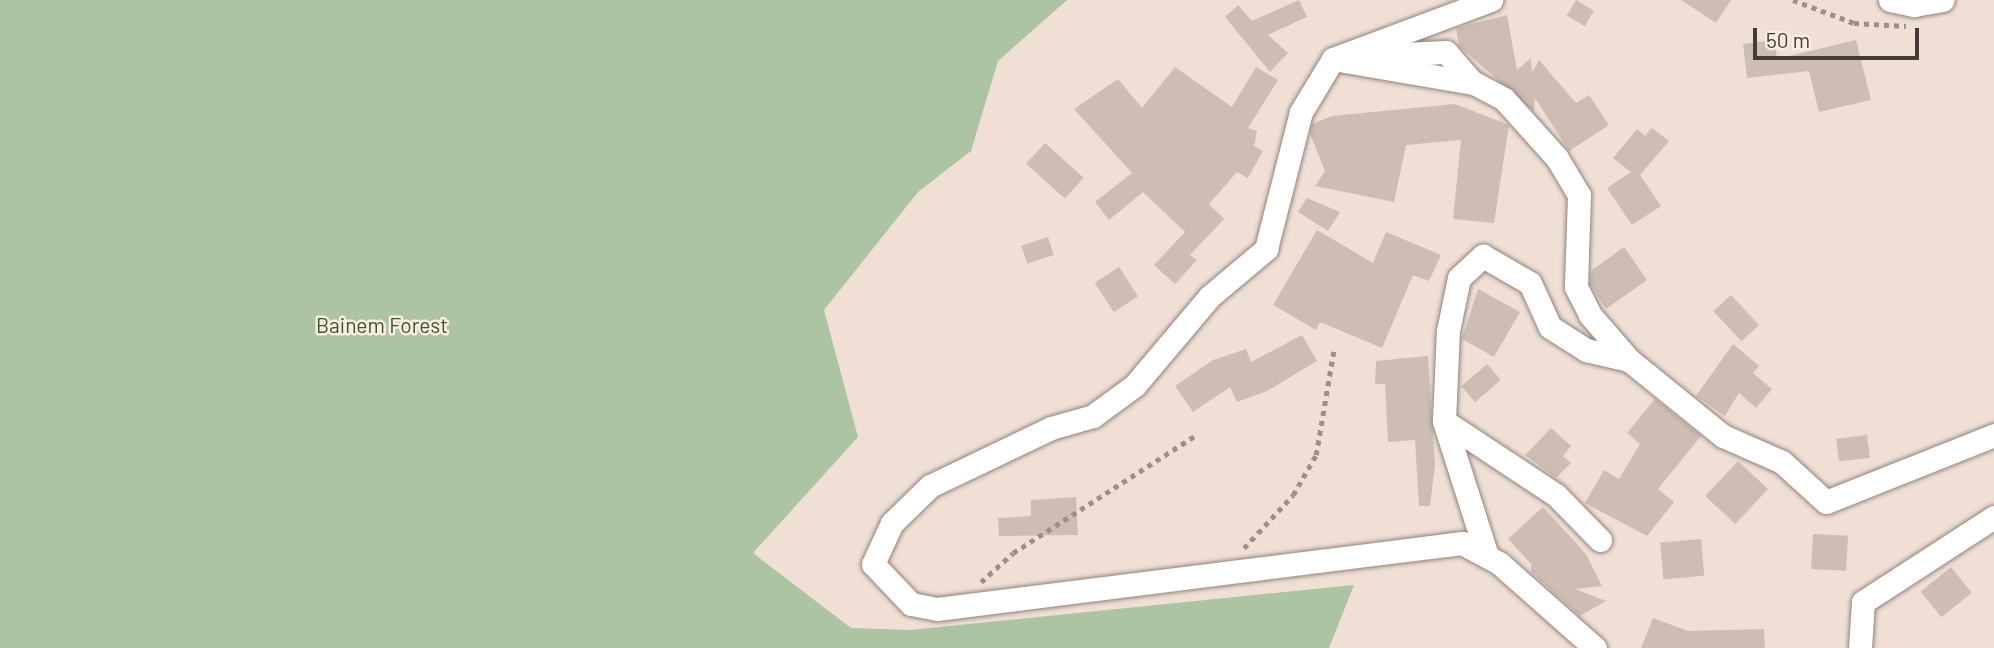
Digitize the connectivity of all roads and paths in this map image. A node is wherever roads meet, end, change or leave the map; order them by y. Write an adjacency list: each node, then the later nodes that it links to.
1 (1491, 0): 6 (street)
2 (1793, 0): 5 (path)
3 (1890, 0): 4 (street)
4 (1943, 0)
5 (1913, 22)
6 (1333, 59): 8 (street); 16 (street)
7 (1334, 349): 15 (path)
8 (1629, 360): 9 (street); 11 (street)
9 (1444, 421): 13 (street); 14 (street)
10 (1196, 435): 16 (path)
11 (1994, 435)
12 (1994, 517): 18 (street)
13 (1600, 540)
14 (1487, 556): 15 (street); 17 (street)
15 (1212, 575): 16 (street)
16 (959, 607)
17 (1595, 648)
18 (1860, 648)

